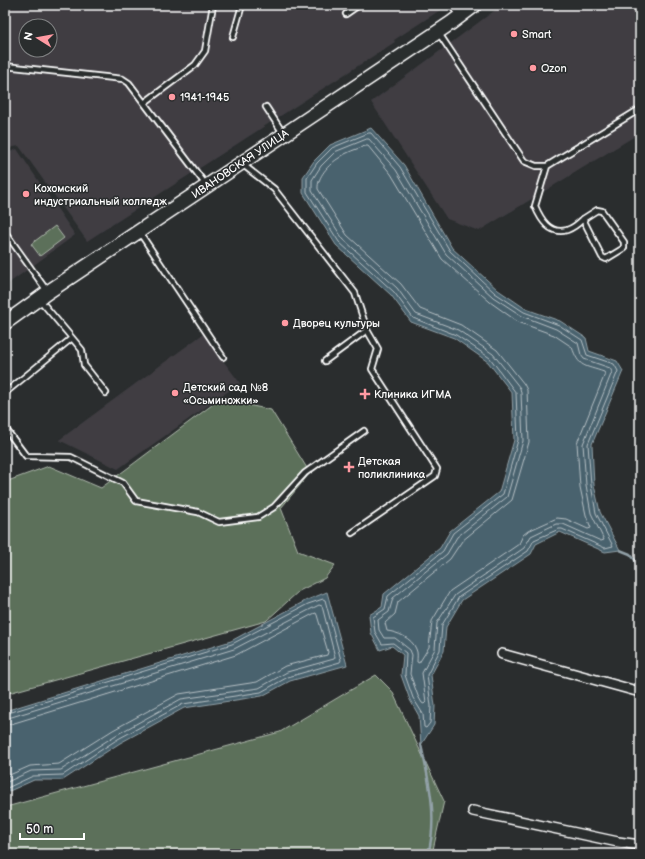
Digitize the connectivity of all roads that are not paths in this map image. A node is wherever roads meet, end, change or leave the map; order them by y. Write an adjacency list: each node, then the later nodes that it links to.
1 (212, 5): 11 (lane)
2 (242, 5): 9 (lane)
3 (359, 5): 6 (lane)
4 (451, 5): 7 (lane)
5 (475, 5): 7 (main road, ИВАНОВСКАЯ УЛИЦА)
6 (346, 14)
7 (460, 16): 8 (main road, ИВАНОВСКАЯ УЛИЦА)
8 (437, 32): 14 (main road, ИВАНОВСКАЯ УЛИЦА); 16 (lane)
9 (233, 37)
10 (5, 66): 11 (lane)
11 (144, 103): 17 (lane)
12 (266, 107): 14 (lane)
13 (640, 109): 16 (lane)
14 (284, 134): 15 (main road, ИВАНОВСКАЯ УЛИЦА)
15 (241, 163): 17 (main road, ИВАНОВСКАЯ УЛИЦА); 23 (lane)
16 (548, 166): 18 (lane)
17 (207, 186): 20 (main road, ИВАНОВСКАЯ УЛИЦА)
18 (583, 219): 18 (lane)
19 (5, 232): 21 (lane)
20 (139, 232): 21 (main road, ИВАНОВСКАЯ УЛИЦА); 25 (lane)
21 (44, 295): 22 (main road, ИВАНОВСКАЯ УЛИЦА); 24 (lane)
22 (5, 323)
23 (367, 330): 26 (lane); 31 (lane)
24 (72, 338): 27 (lane); 28 (lane)
25 (223, 357)
26 (324, 361)
27 (106, 392)
28 (5, 393)
29 (5, 428): 30 (lane)
30 (364, 431)
31 (352, 533)
32 (502, 654): 33 (street)
33 (640, 692)
34 (473, 811): 35 (street)
35 (640, 845)

